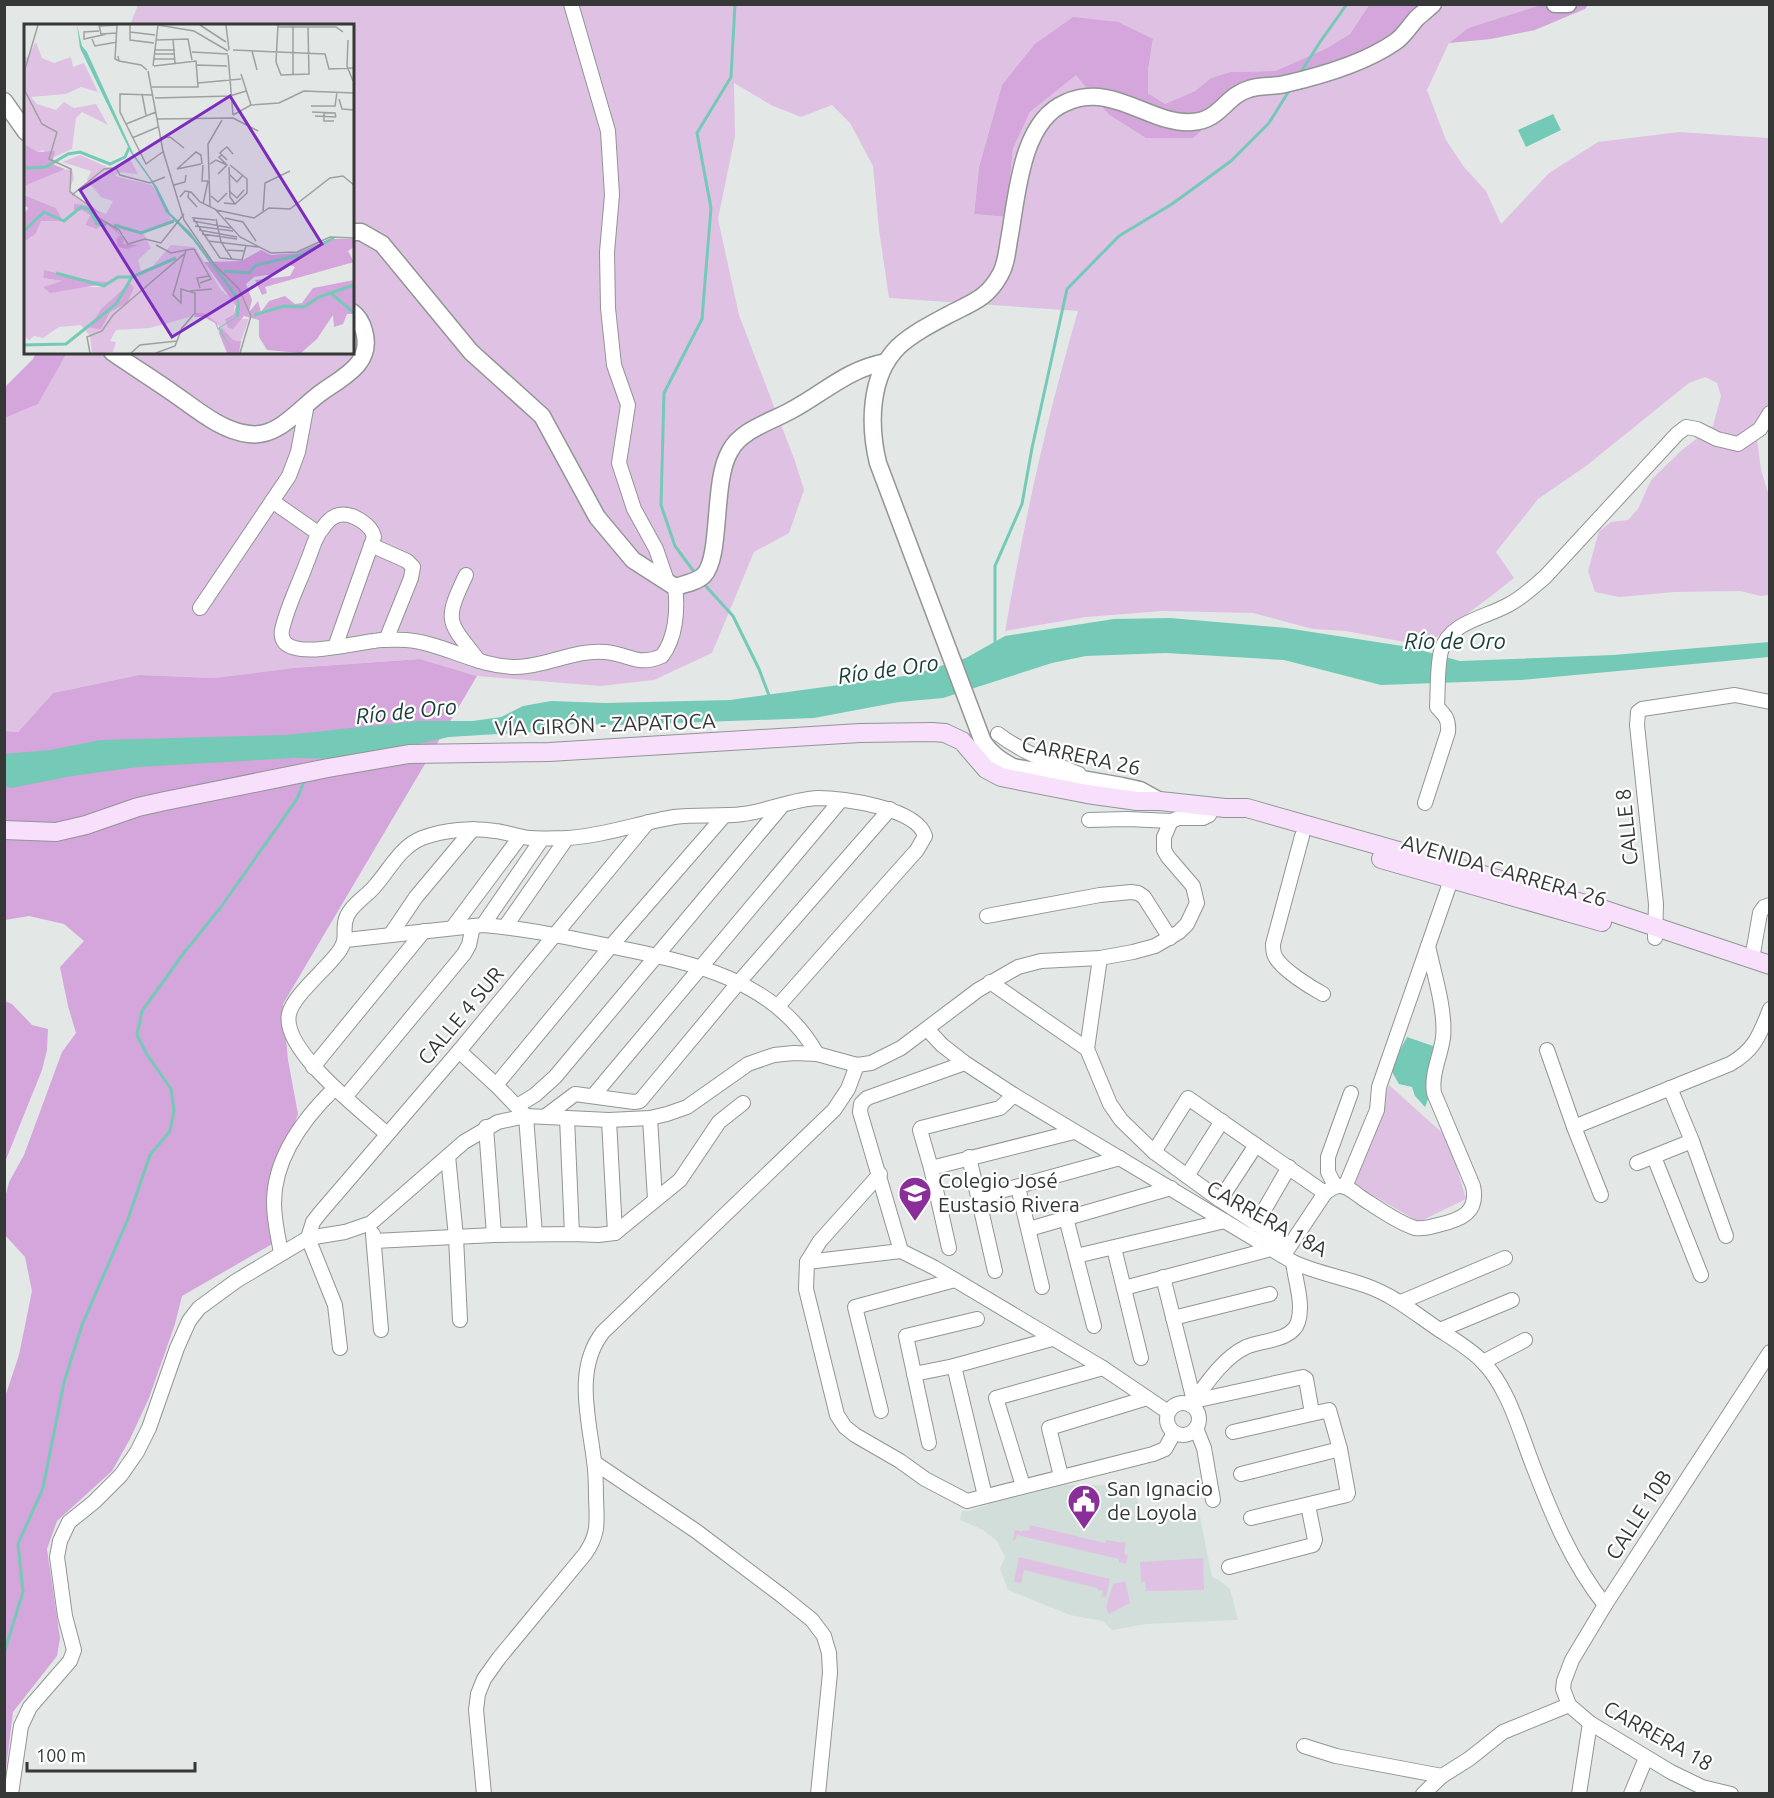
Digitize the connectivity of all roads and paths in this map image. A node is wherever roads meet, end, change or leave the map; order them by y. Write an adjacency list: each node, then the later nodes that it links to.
1 (571, 4): 17 (street)
2 (1433, 4): 10 (street)
3 (1554, 4): 4 (street)
4 (1568, 4)
5 (4, 101): 6 (street)
6 (24, 129)
7 (354, 232): 17 (street)
8 (354, 313): 11 (street)
9 (115, 354): 11 (street)
10 (886, 362): 17 (street); 24 (street, CARRERA 26)
11 (307, 404): 13 (street)
12 (1770, 413): 27 (street)
13 (272, 501): 14 (street); 18 (street)
14 (318, 533): 15 (street); 20 (street)
15 (371, 545): 19 (street); 20 (street)
16 (466, 576): 21 (street)
17 (671, 584): 21 (street)
18 (200, 608)
19 (386, 640): 20 (street); 21 (street)
20 (335, 647)
21 (479, 662)
22 (1770, 702): 48 (street, CALLE 8)
23 (998, 734): 24 (street)
24 (1101, 782): 26 (street, CARRERA 26)
25 (841, 800): 28 (street); 30 (street); 59 (street)
26 (1160, 801): 29 (main road, AVENIDA CARRERA 26); 36 (main road, VÍA GIRÓN - ZAPATOCA)
27 (1425, 803)
28 (781, 807): 31 (street); 55 (street)
29 (1219, 808): 33 (street); 37 (main road, AVENIDA CARRERA 26); 48 (main road, AVENIDA CARRERA 26)
30 (890, 809): 61 (street); 64 (street)
31 (724, 816): 34 (street); 53 (street)
32 (1089, 820): 33 (street)
33 (1171, 821): 51 (street)
34 (648, 822): 39 (street); 50 (street, CALLE 4 SUR)
35 (473, 829): 38 (street); 49 (street); 52 (street)
36 (4, 830)
37 (1302, 836): 41 (main road, AVENIDA CARRERA 26); 63 (street)
38 (520, 837): 40 (street); 45 (street)
39 (567, 838): 40 (street); 46 (street)
40 (542, 839): 44 (street)
41 (1451, 880): 48 (main road, AVENIDA CARRERA 26); 54 (street)
42 (1770, 905): 57 (street)
43 (987, 916): 51 (street)
44 (478, 925): 45 (street); 46 (street); 77 (street)
45 (453, 927): 47 (street)
46 (505, 927): 50 (street)
47 (424, 931): 49 (street); 73 (street)
48 (1655, 932): 57 (main road, AVENIDA CARRERA 26); 60 (main road, AVENIDA CARRERA 26)
49 (391, 934): 52 (street)
50 (556, 935): 53 (street); 69 (street, CALLE 4 SUR)
51 (1170, 938): 56 (street)
52 (346, 940): 73 (street)
53 (611, 946): 55 (street); 75 (street)
54 (1428, 946): 107 (street); 107 (street)
55 (657, 956): 59 (street); 74 (street)
56 (1100, 958): 62 (street); 67 (street)
57 (1752, 958): 58 (main road, AVENIDA CARRERA 26)
58 (1770, 965)
59 (700, 968): 61 (street); 81 (street)
60 (1770, 978)
61 (739, 982): 64 (street); 81 (street)
62 (990, 982): 66 (street); 67 (street)
63 (1323, 994)
64 (778, 1006): 70 (street)
65 (1770, 1009): 76 (street)
66 (928, 1030): 71 (street, CARRERA 18A); 72 (street)
67 (1087, 1049): 95 (street)
68 (1547, 1050): 90 (street)
69 (459, 1051): 75 (street); 92 (street, CALLE 4 SUR)
70 (817, 1054): 72 (street); 86 (street)
71 (965, 1063): 80 (street, CARRERA 18A); 103 (street)
72 (857, 1065): 167 (street)
73 (313, 1067): 77 (street)
74 (555, 1077): 79 (street); 83 (street)
75 (496, 1085): 83 (street)
76 (1670, 1088): 90 (street); 93 (street)
77 (340, 1092): 92 (street); 128 (street)
78 (1351, 1093): 107 (street)
79 (575, 1094): 81 (street); 84 (street)
80 (1014, 1095): 91 (street, CARRERA 18A); 102 (street)
81 (593, 1096)
82 (743, 1103): 110 (street)
83 (521, 1111): 84 (street); 89 (street); 118 (street)
84 (547, 1115): 85 (street)
85 (567, 1118): 87 (street); 119 (street)
86 (650, 1118): 87 (street); 110 (street)
87 (609, 1120): 117 (street)
88 (1222, 1121): 94 (street); 95 (street); 104 (street)
89 (486, 1127): 96 (street); 120 (street)
90 (1574, 1127): 108 (street)
91 (1074, 1132): 97 (street); 99 (street, CARRERA 18A)
92 (387, 1134): 123 (street, CALLE 4 SUR)
93 (1692, 1141): 98 (street); 121 (street)
94 (1256, 1144): 101 (street); 111 (street)
95 (1154, 1152): 104 (street)
96 (448, 1156): 114 (street); 122 (street)
97 (969, 1157): 102 (street); 109 (street)
98 (1654, 1157): 100 (street); 134 (street)
99 (1120, 1158): 105 (street); 106 (street, CARRERA 18A)
100 (1637, 1163)
101 (1289, 1167): 107 (street); 115 (street)
102 (931, 1168): 125 (street)
103 (880, 1174): 127 (street); 132 (street)
104 (1187, 1176): 111 (street)
105 (1018, 1187): 109 (street); 116 (street)
106 (1171, 1188): 112 (street); 113 (street, CARRERA 18A)
107 (1335, 1189): 129 (street)
108 (1601, 1194)
109 (979, 1197): 133 (street)
110 (655, 1199): 117 (street)
111 (1220, 1200): 115 (street)
112 (1066, 1218): 116 (street); 130 (street)
113 (1225, 1221): 126 (street); 129 (street, CARRERA 18A)
114 (371, 1223): 123 (street); 124 (street)
115 (1256, 1224): 129 (street)
116 (1029, 1229): 137 (street)
117 (615, 1233): 119 (street)
118 (535, 1234): 119 (street); 120 (street)
119 (572, 1234)
120 (494, 1235): 122 (street)
121 (1726, 1236)
122 (456, 1237): 124 (street); 144 (street)
123 (308, 1238): 128 (street); 150 (street)
124 (374, 1241): 146 (street)
125 (949, 1248)
126 (1114, 1248): 130 (street); 138 (street)
127 (901, 1251): 132 (street); 136 (street)
128 (281, 1253): 183 (street)
129 (1284, 1253): 135 (street); 141 (street, CARRERA 18A); 158 (street)
130 (1076, 1256): 145 (street)
131 (1504, 1258): 141 (street)
132 (807, 1262): 171 (street)
133 (995, 1271)
134 (1701, 1275)
135 (1163, 1277): 138 (street); 142 (street)
136 (955, 1280): 148 (street); 159 (street)
137 (1042, 1287)
138 (1124, 1288): 152 (street)
139 (1270, 1294): 142 (street)
140 (1512, 1300): 147 (street)
141 (1401, 1302): 147 (street, CARRERA 18A)
142 (1173, 1318): 158 (street)
143 (977, 1319): 156 (street)
144 (460, 1320)
145 (1094, 1326)
146 (381, 1330)
147 (1440, 1330): 153 (street, CARRERA 18A)
148 (1052, 1339): 154 (street); 155 (street)
149 (1526, 1340): 153 (street)
150 (340, 1348)
151 (1770, 1352): 176 (street, CALLE 10B)
152 (1141, 1358)
153 (1484, 1362): 176 (street, CARRERA 18A)
154 (954, 1366): 156 (street); 171 (street)
155 (1103, 1368): 157 (street); 170 (street)
156 (914, 1374): 165 (street)
157 (1147, 1398): 160 (street); 169 (street)
158 (1192, 1403): 160 (street); 161 (street); 162 (street)
159 (881, 1411)
160 (1168, 1412): 164 (street)
161 (1312, 1413): 163 (street); 166 (street)
162 (1196, 1428): 164 (street); 172 (street)
163 (1233, 1432)
164 (1174, 1433): 169 (street)
165 (929, 1443)
166 (1340, 1449): 168 (street); 173 (street)
167 (595, 1463): 184 (street); 185 (street)
168 (1241, 1474)
169 (1061, 1476): 170 (street)
170 (1023, 1486): 171 (street)
171 (985, 1496)
172 (1213, 1500)
173 (1308, 1505): 174 (street); 175 (street)
174 (1251, 1518)
175 (1229, 1568)
176 (1605, 1605): 177 (street, CALLE 10B)
177 (1569, 1706): 178 (street, CARRERA 18); 181 (street)
178 (1590, 1723): 180 (street, CARRERA 18); 187 (street)
179 (1304, 1746): 181 (street)
180 (1646, 1758): 182 (street, CARRERA 18); 188 (street)
181 (1442, 1776): 186 (street)
182 (1711, 1791): 189 (street, CARRERA 18)
183 (11, 1794)
184 (484, 1794)
185 (818, 1794)
186 (1423, 1794)
187 (1579, 1794)
188 (1631, 1794)
189 (1731, 1794)

